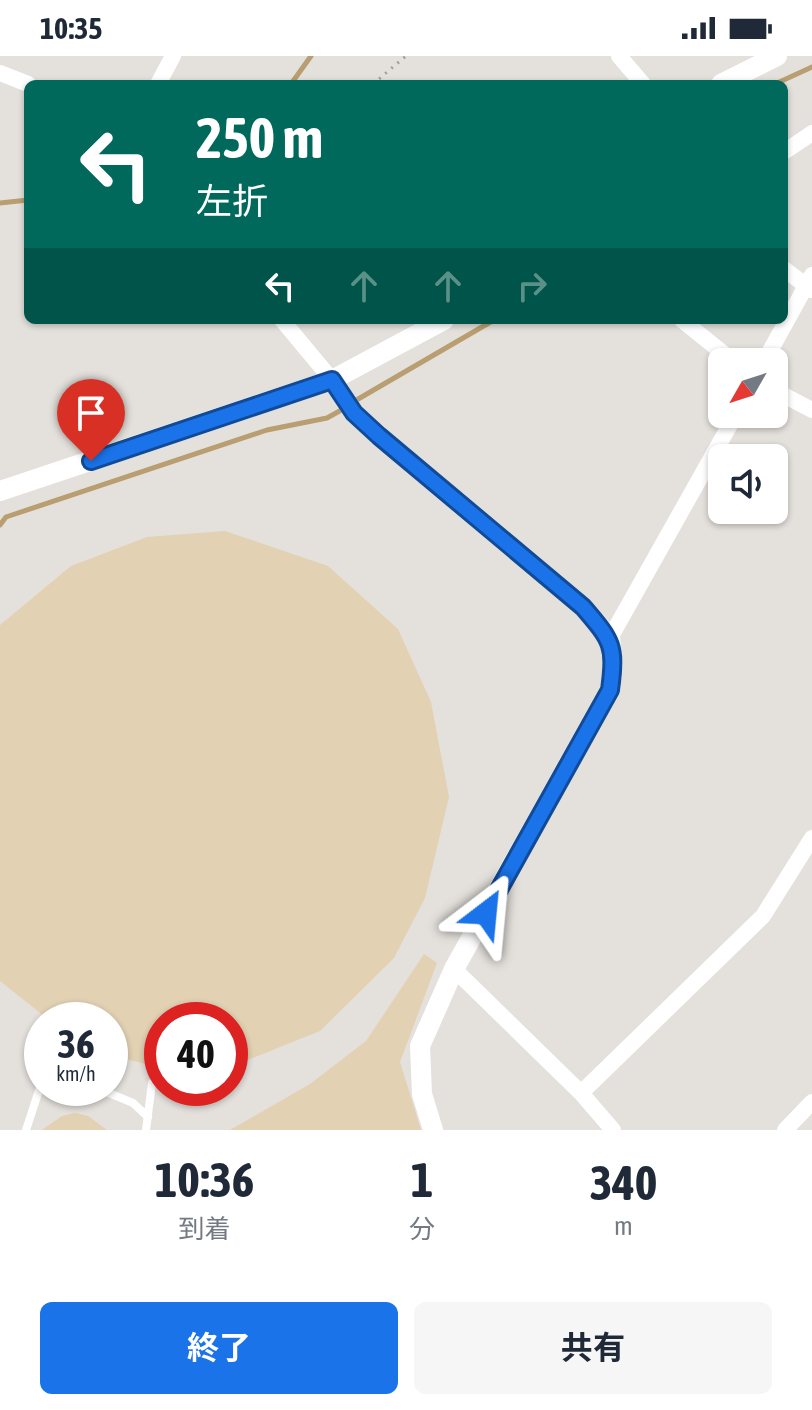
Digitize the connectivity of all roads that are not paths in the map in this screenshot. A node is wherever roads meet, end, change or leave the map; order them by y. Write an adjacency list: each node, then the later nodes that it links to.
1 (173, 56): 5 (street)
2 (619, 56): 6 (street)
3 (777, 56): 7 (street)
4 (0, 73): 8 (street)
5 (160, 80)
6 (640, 80)
7 (729, 80)
8 (24, 82)
9 (812, 133): 10 (street)
10 (788, 149)
11 (788, 271): 12 (street)
12 (810, 284): 13 (street)
13 (788, 321)
14 (285, 324): 20 (street)
15 (437, 324): 20 (street)
16 (687, 324): 18 (street)
17 (786, 324): 19 (street)
18 (717, 348)
19 (772, 348)
20 (332, 380): 24 (street); 25 (street)
21 (788, 397): 22 (street)
22 (812, 410)
23 (728, 428): 25 (street)
24 (0, 491)
25 (610, 638): 27 (street)
26 (812, 838): 28 (street)
27 (454, 969): 28 (street); 37 (street)
28 (581, 1093): 38 (street)
29 (128, 1101): 33 (lane)
30 (812, 1102): 34 (street)
31 (34, 1106): 35 (lane)
32 (149, 1106): 33 (lane)
33 (148, 1117): 36 (lane)
34 (806, 1124): 39 (street)
35 (26, 1130)
36 (146, 1130)
37 (433, 1130)
38 (613, 1130)
39 (785, 1130)

